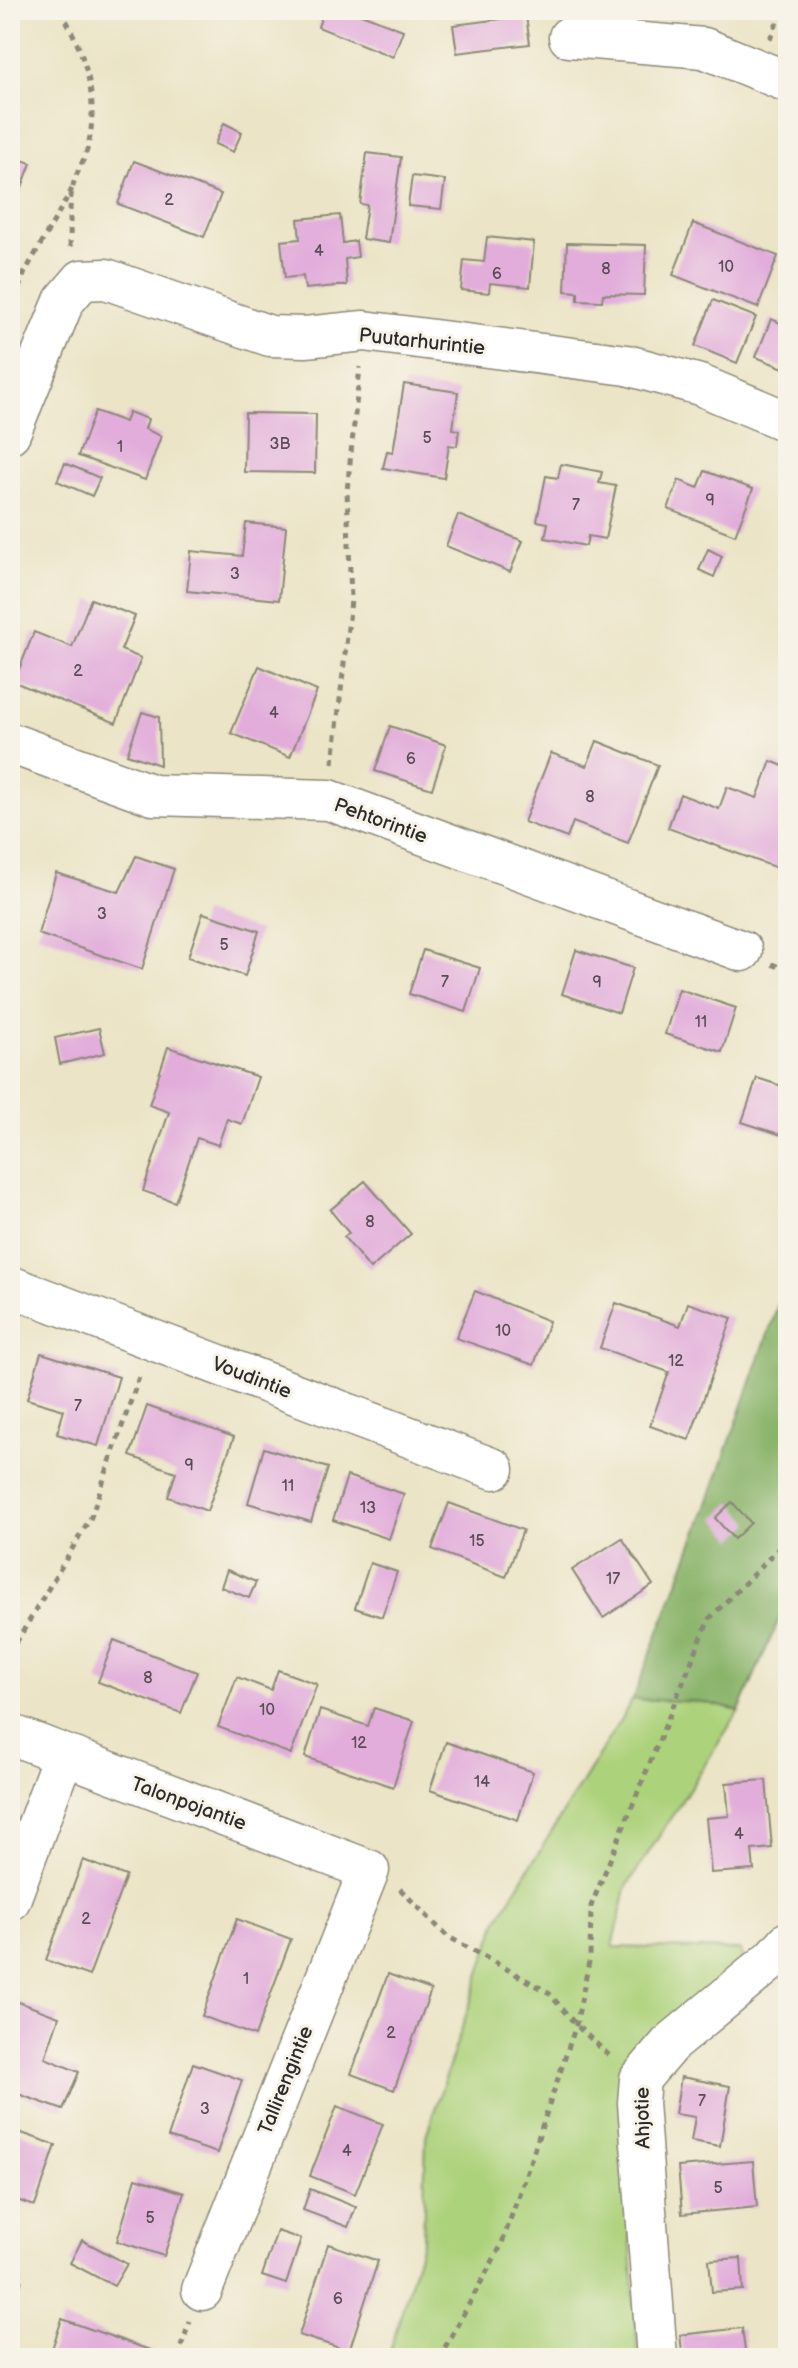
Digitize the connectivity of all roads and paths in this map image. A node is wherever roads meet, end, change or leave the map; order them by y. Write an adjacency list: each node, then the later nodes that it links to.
1 (61, 10): 5 (path)
2 (782, 10): 4 (path)
3 (569, 37): 4 (street)
4 (776, 68)
5 (72, 188): 6 (path); 7 (path)
6 (73, 290): 8 (street, Puutarhurintie); 9 (street)
7 (10, 311)
8 (364, 331): 10 (street, Puutarhurintie); 13 (path)
9 (21, 372): 11 (street)
10 (788, 422)
11 (10, 433)
12 (10, 743): 13 (street, Pehtorintie)
13 (329, 800): 14 (street, Pehtorintie)
14 (742, 951)
15 (10, 1286): 16 (street, Voudintie)
16 (152, 1339): 17 (street, Voudintie); 19 (path)
17 (494, 1469)
18 (788, 1539): 25 (path)
19 (10, 1653)
20 (10, 1734): 21 (street, Talonpojantie)
21 (63, 1756): 22 (street, Talonpojantie); 23 (street)
22 (369, 1870): 25 (path); 27 (street, Tallirengintie)
23 (10, 1900)
24 (788, 1942): 26 (street, Ahjotie)
25 (576, 2025): 26 (path); 28 (path)
26 (640, 2079): 29 (street, Ahjotie)
27 (202, 2290)
28 (439, 2358)
29 (657, 2358)

